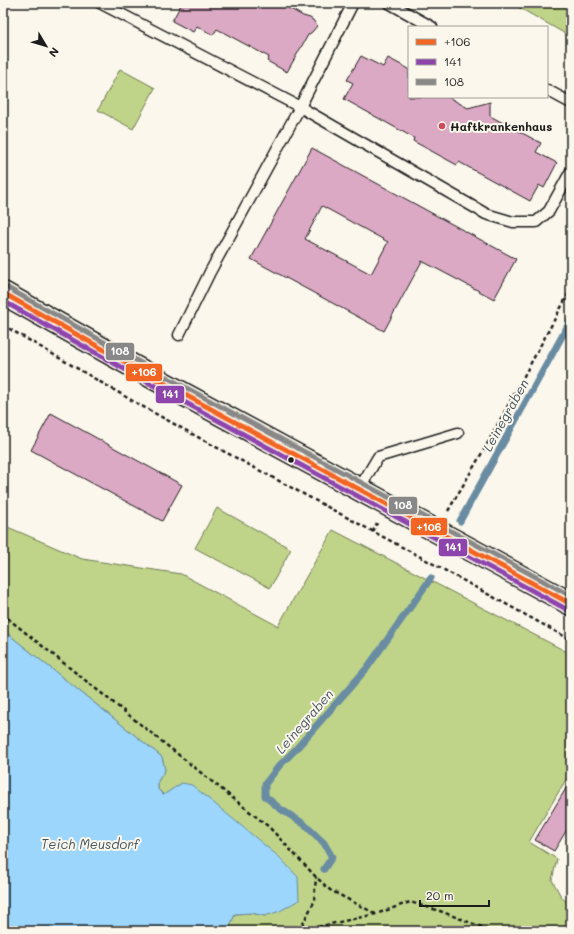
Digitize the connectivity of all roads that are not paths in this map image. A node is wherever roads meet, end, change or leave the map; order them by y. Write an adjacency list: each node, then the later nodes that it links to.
1 (100, 3): 7 (lane)
2 (353, 3): 7 (lane)
3 (389, 3): 4 (lane)
4 (430, 26)
5 (548, 91): 6 (lane)
6 (571, 103)
7 (300, 107): 8 (lane); 10 (lane)
8 (571, 171)
9 (3, 293): 12 (main road)
10 (179, 335)
11 (458, 433): 12 (lane)
12 (359, 488): 13 (main road)
13 (571, 604)

